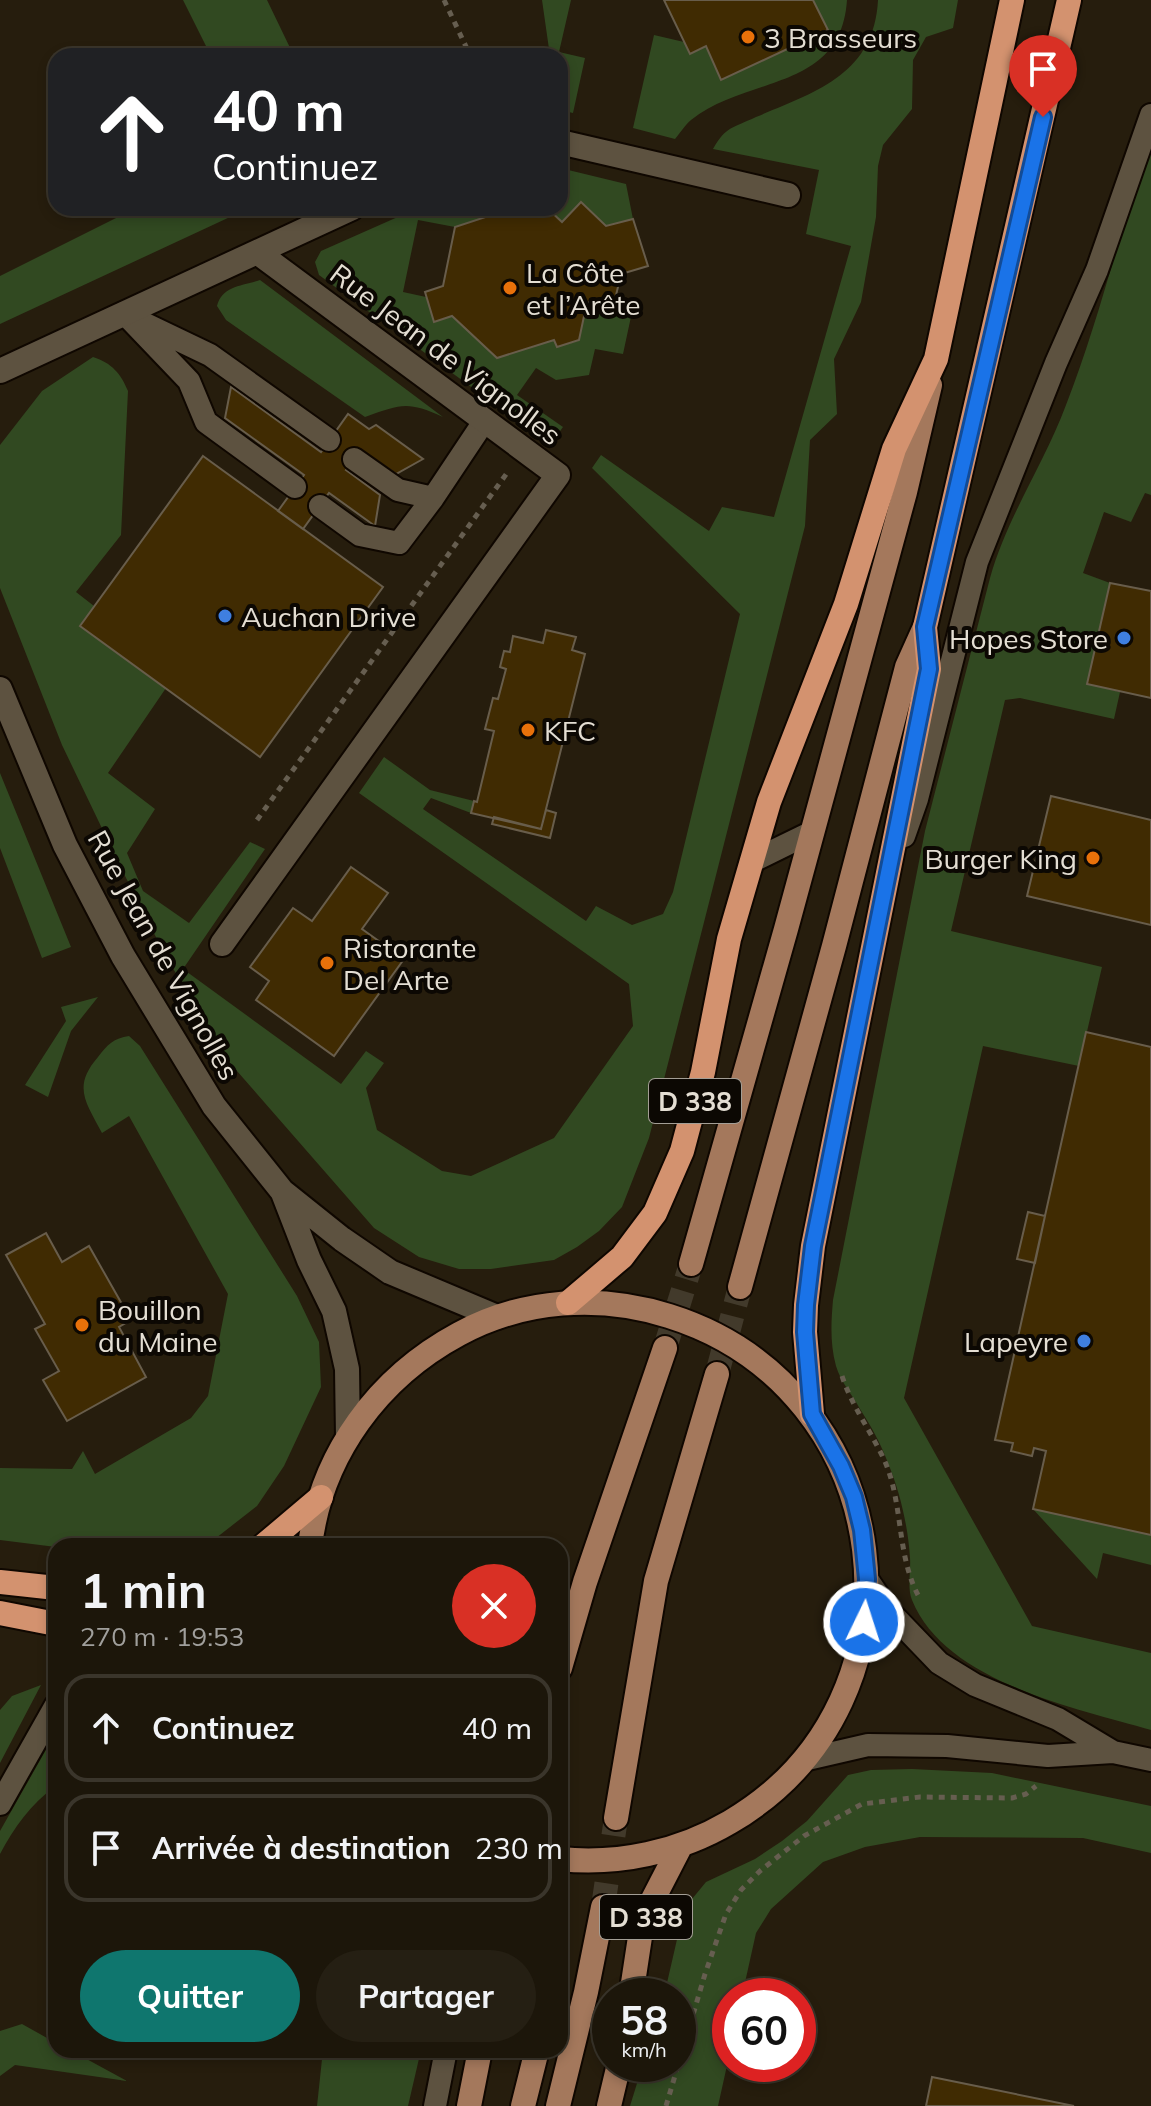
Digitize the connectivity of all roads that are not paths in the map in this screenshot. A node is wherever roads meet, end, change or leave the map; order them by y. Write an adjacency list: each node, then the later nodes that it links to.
1 (1012, 0): 9 (highway, D 338)
2 (1069, 0): 17 (highway)
3 (1151, 115): 21 (lane)
4 (568, 144): 5 (street)
5 (788, 195)
6 (335, 216): 7 (street, Rue Jean de Vignolles)
7 (257, 252): 8 (street, Rue Jean de Vignolles); 11 (street, Rue Jean de Vignolles)
8 (124, 313): 10 (street, Rue Jean de Vignolles); 12 (lane); 14 (lane)
9 (936, 359): 19 (main road, D 338); 20 (highway, D 338)
10 (0, 371)
11 (485, 420): 15 (lane); 22 (street, Rue Jean de Vignolles)
12 (329, 440)
13 (354, 459): 15 (lane)
14 (295, 487)
15 (433, 498): 16 (lane)
16 (320, 506)
17 (925, 627): 21 (highway); 25 (main road)
18 (0, 689): 23 (street, Rue Jean de Vignolles)
19 (812, 832): 20 (lane); 24 (main road, D 338)
20 (751, 862): 26 (highway, D 338)
21 (876, 921): 30 (highway)
22 (222, 944)
23 (282, 1191): 27 (street, Rue Jean de Vignolles); 31 (street, Rue Jean de Vignolles)
24 (691, 1264)
25 (740, 1287)
26 (568, 1303): 27 (main road); 30 (main road)
27 (497, 1317): 31 (main road)
28 (665, 1348): 40 (main road)
29 (717, 1374): 46 (main road)
30 (812, 1414): 35 (main road)
31 (348, 1437): 32 (main road)
32 (321, 1497): 33 (highway); 34 (main road)
33 (272, 1538)
34 (312, 1538)
35 (867, 1579): 42 (lane); 43 (main road)
36 (0, 1582): 37 (highway)
37 (48, 1587)
38 (0, 1613): 39 (highway)
39 (48, 1622)
40 (568, 1640)
41 (48, 1719): 45 (lane)
42 (1113, 1752): 43 (lane); 44 (lane)
43 (803, 1760): 47 (main road)
44 (1151, 1760)
45 (0, 1804)
46 (616, 1818)
47 (681, 1845): 48 (main road); 50 (main road, D 338)
48 (568, 1859)
49 (603, 1907): 58 (main road, D 338)
50 (634, 1978)
51 (444, 2058): 55 (lane)
52 (478, 2058): 56 (main road)
53 (535, 2058): 57 (main road)
54 (615, 2082): 59 (main road)
55 (435, 2106)
56 (469, 2106)
57 (523, 2106)
58 (558, 2106)
59 (609, 2106)

